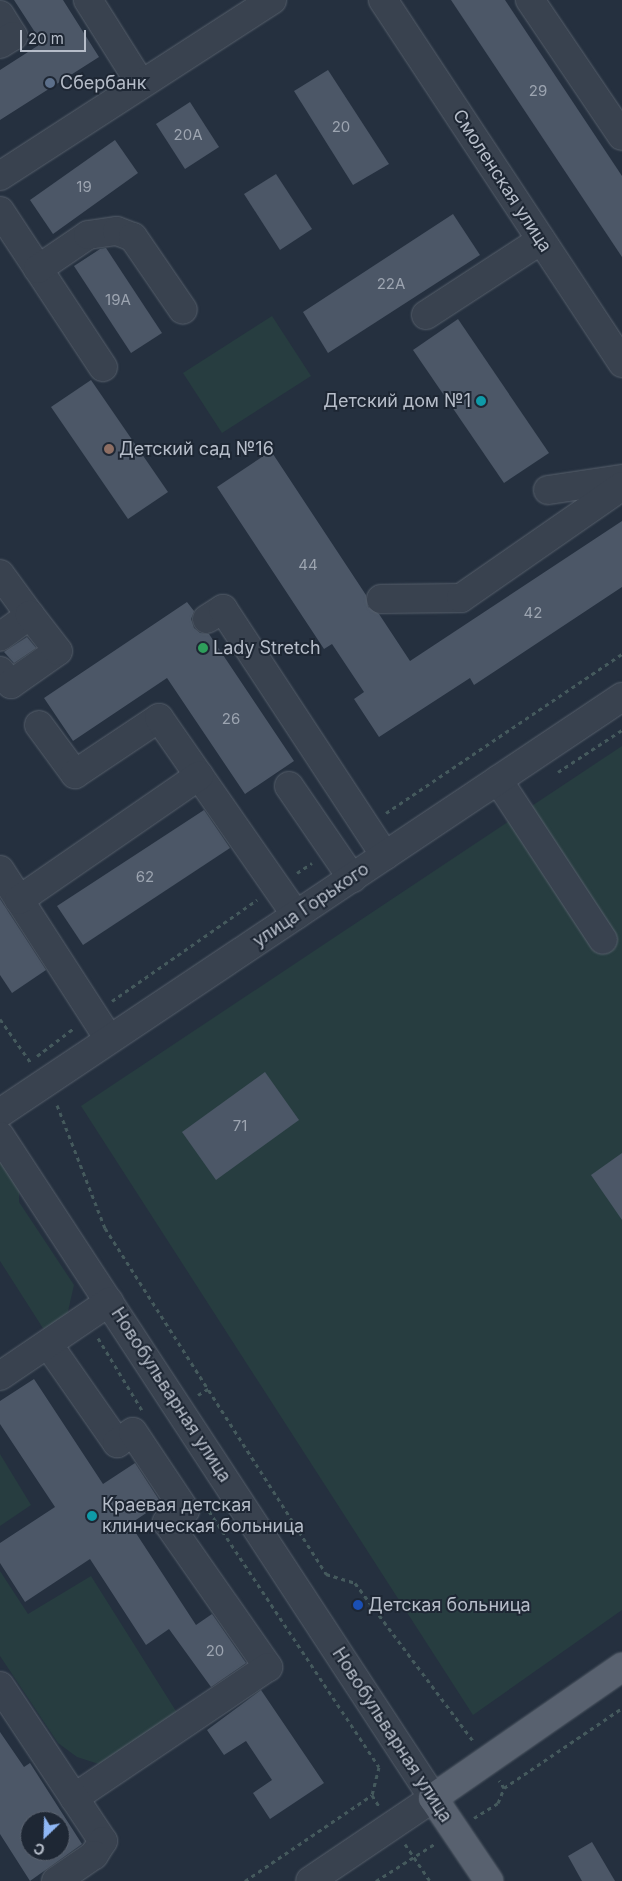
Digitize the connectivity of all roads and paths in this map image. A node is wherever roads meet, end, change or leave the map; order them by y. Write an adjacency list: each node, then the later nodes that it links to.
1 (88, 0): 7 (street)
2 (272, 0): 7 (street)
3 (382, 0): 11 (street, Смоленская улица)
4 (530, 0): 8 (street)
5 (0, 15): 6 (street)
6 (0, 44)
7 (141, 84): 9 (street)
8 (622, 136)
9 (0, 176)
10 (0, 211): 12 (street)
11 (541, 240): 14 (street); 15 (street, Смоленская улица)
12 (38, 269): 13 (street); 16 (street)
13 (182, 310)
14 (426, 315)
15 (622, 363)
16 (103, 367)
17 (622, 479): 19 (street)
18 (622, 486): 21 (street)
19 (548, 490)
20 (0, 574): 22 (street)
21 (381, 599)
22 (30, 615): 24 (street); 25 (street)
23 (207, 619): 31 (street)
24 (0, 637)
25 (0, 670)
26 (622, 698): 29 (street, улица Горького)
27 (39, 725): 28 (street)
28 (199, 776): 34 (street); 35 (street)
29 (498, 780): 31 (street, улица Горького); 36 (street)
30 (289, 786): 33 (street)
31 (385, 856): 33 (street, улица Горького)
32 (0, 870): 34 (street)
33 (352, 878): 35 (street, улица Горького)
34 (19, 900): 38 (street)
35 (296, 915): 38 (street, улица Горького)
36 (603, 940)
37 (0, 1019): 39 (path)
38 (109, 1040): 39 (street, улица Горького)
39 (46, 1082): 40 (street, улица Горького); 51 (path)
40 (0, 1113)
41 (0, 1136): 42 (street, Новобульварная улица)
42 (109, 1302): 43 (street); 55 (street, Новобульварная улица)
43 (86, 1319): 44 (street); 46 (path)
44 (48, 1344): 45 (street); 54 (street)
45 (0, 1376)
46 (143, 1411)
47 (208, 1510): 53 (path)
48 (622, 1667): 51 (main road)
49 (0, 1686): 54 (street)
50 (622, 1708): 52 (path)
51 (487, 1761): 52 (path); 55 (main road)
52 (504, 1788): 56 (path)
53 (372, 1795): 57 (path); 60 (path)
54 (74, 1798): 59 (street)
55 (433, 1798): 57 (street); 64 (main road, Новобульварная улица)
56 (498, 1803)
57 (392, 1826): 58 (path); 61 (street)
58 (415, 1857): 62 (path); 63 (path)
59 (56, 1881)
60 (245, 1881)
61 (310, 1881)
62 (376, 1881)
63 (430, 1881)
64 (489, 1881)

